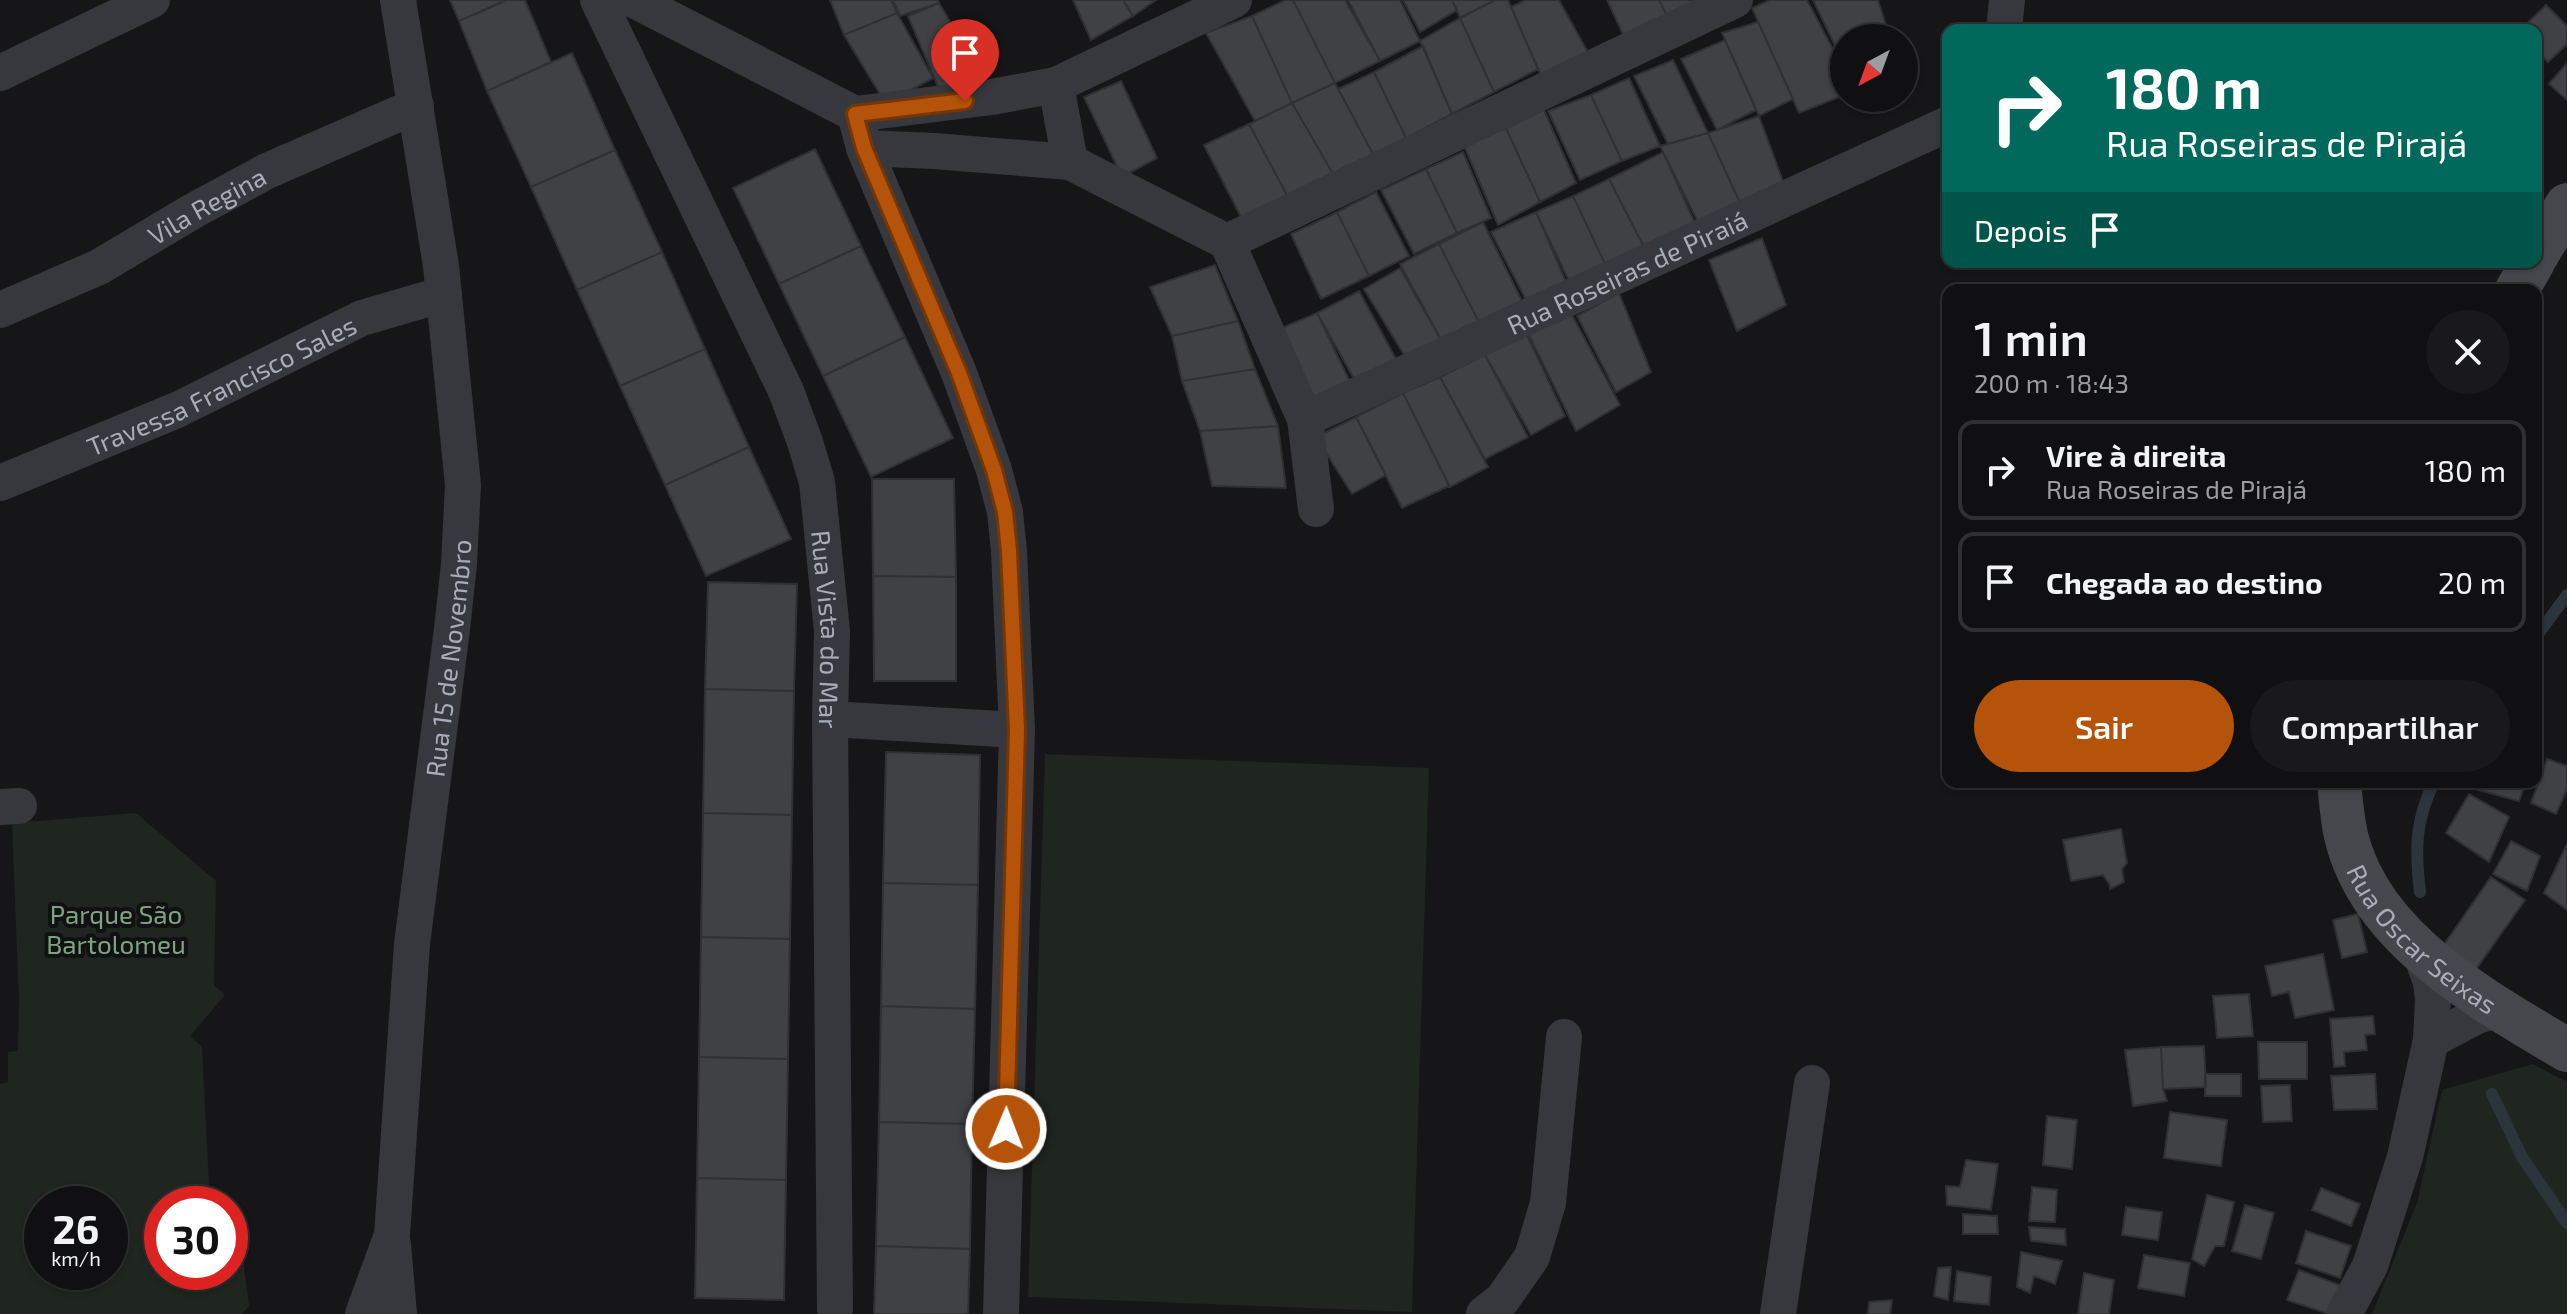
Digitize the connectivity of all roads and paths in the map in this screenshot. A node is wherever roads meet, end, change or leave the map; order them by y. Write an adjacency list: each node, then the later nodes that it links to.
1 (152, 0): 9 (street)
2 (398, 0): 11 (street, Rua 15 de Novembro)
3 (598, 0): 23 (street, Rua Vista do Mar)
4 (634, 0): 13 (street)
5 (1234, 0): 10 (street)
6 (1735, 0): 16 (street)
7 (2007, 0): 8 (street)
8 (2005, 24)
9 (0, 73)
10 (1056, 85): 13 (street); 14 (street)
11 (416, 106): 18 (street, Rua 15 de Novembro); 19 (street, Vila Regina)
12 (1942, 127): 20 (street, Rua Roseiras de Piraiá)
13 (860, 131): 14 (street); 24 (street)
14 (1070, 162): 16 (street)
15 (2567, 205): 17 (main road)
16 (1227, 242): 20 (street)
17 (2542, 246)
18 (444, 294): 21 (street, Travessa Francisco Sales); 32 (street, Rua 15 de Novembro)
19 (0, 310)
20 (1305, 419): 22 (street)
21 (0, 483)
22 (1316, 509)
23 (830, 719): 24 (street); 33 (street, Rua Vista do Mar)
24 (1017, 730): 36 (street)
25 (2341, 788): 26 (main road, Rua Oscar Seixas)
26 (2420, 952): 27 (main road, Rua Oscar Seixas); 29 (street)
27 (2500, 1010): 29 (street); 30 (main road, Rua Oscar Seixas)
28 (1564, 1037): 37 (street)
29 (2431, 1040): 39 (street)
30 (2567, 1050)
31 (1812, 1083): 38 (street)
32 (392, 1235): 34 (street, Rua 15 de Novembro); 35 (street)
33 (835, 1309)
34 (363, 1314)
35 (399, 1314)
36 (1001, 1314)
37 (1484, 1314)
38 (1778, 1314)
39 (2344, 1314)

